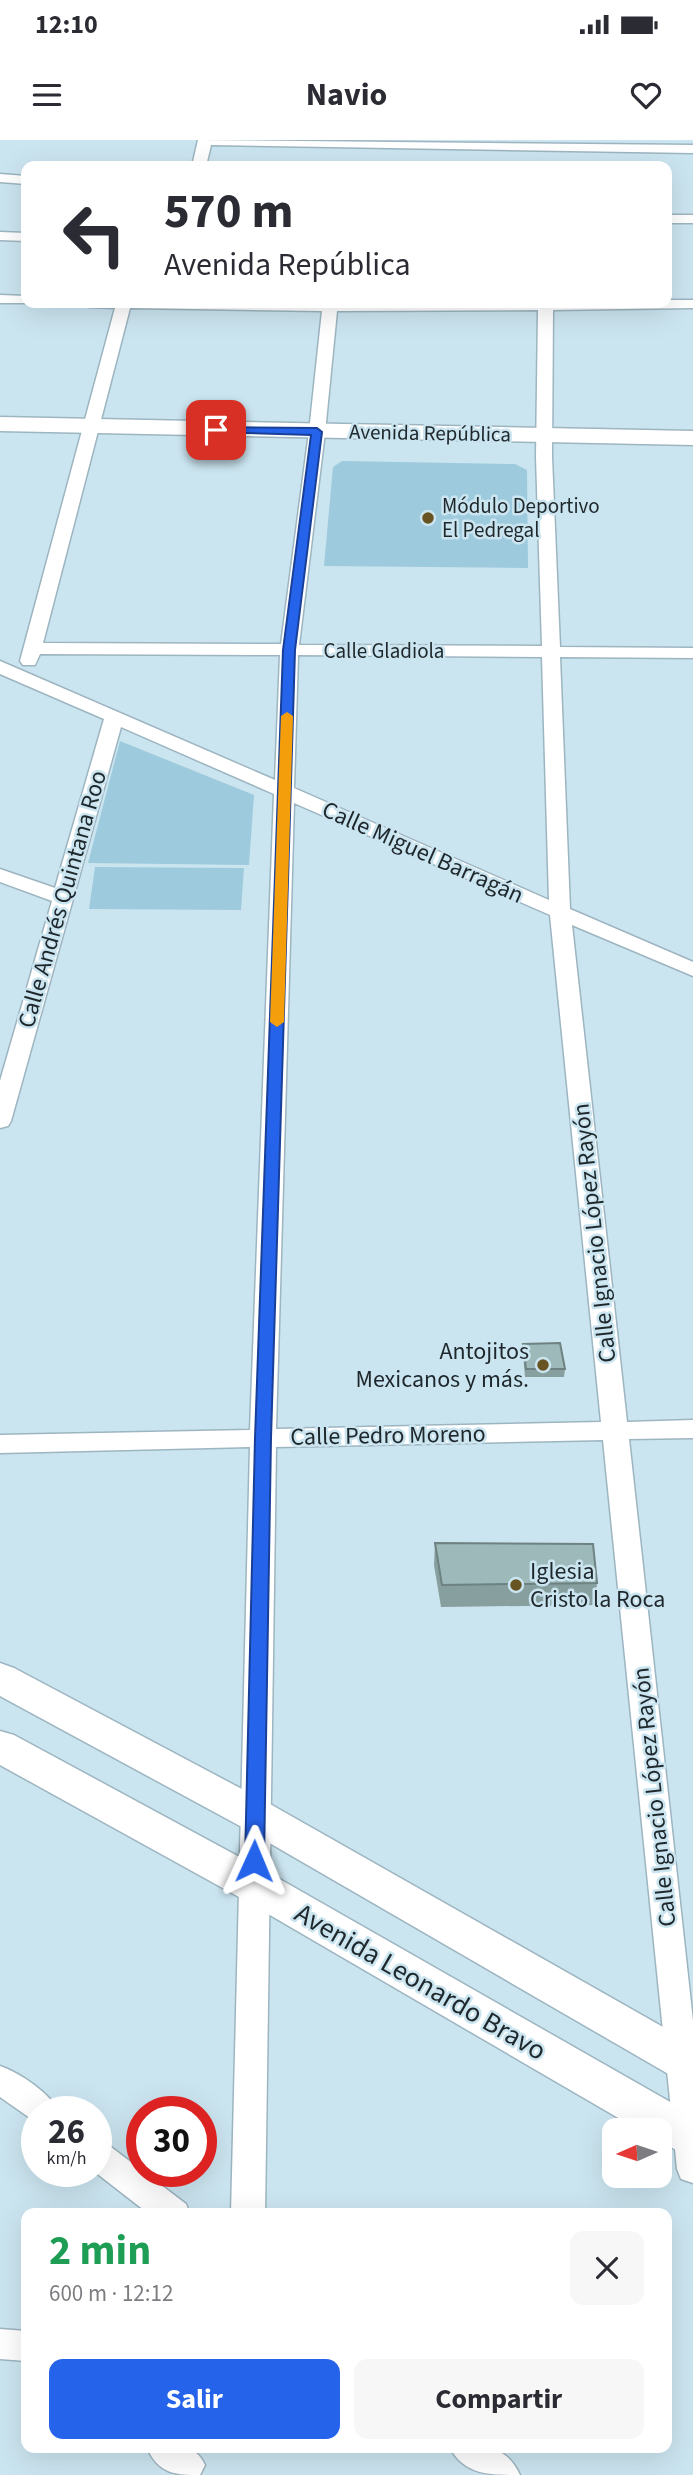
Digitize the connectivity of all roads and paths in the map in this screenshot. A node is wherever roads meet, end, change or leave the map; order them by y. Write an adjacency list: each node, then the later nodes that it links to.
1 (205, 140): 3 (street); 5 (street)
2 (557, 143): 3 (street); 4 (street); 6 (street)
3 (367, 146)
4 (693, 149)
5 (200, 161)
6 (558, 161)
7 (0, 178): 8 (street)
8 (21, 180)
9 (672, 219): 10 (street)
10 (693, 219)
11 (0, 236): 12 (street)
12 (21, 237)
13 (0, 299): 14 (street)
14 (21, 300)
15 (672, 304): 16 (street)
16 (693, 304)
17 (123, 308): 22 (street)
18 (329, 308): 23 (street)
19 (551, 308): 24 (street, Calle Ignacio López Rayón)
20 (0, 425): 22 (street, Avenida República)
21 (693, 438): 24 (street, Avenida República)
22 (88, 439): 23 (street, Avenida República); 25 (street, Avenida República); 26 (street, Avenida República); 31 (street)
23 (315, 443): 24 (street, Avenida República); 27 (street, Avenida República); 28 (street, Avenida República); 32 (street)
24 (544, 446): 29 (street, Avenida República); 30 (street, Avenida República); 33 (street, Calle Ignacio López Rayón)
25 (61, 450)
26 (111, 451)
27 (286, 453)
28 (340, 454)
29 (408, 455)
30 (693, 458)
31 (33, 648): 32 (street, Calle Gladiola); 36 (street)
32 (289, 650): 33 (street, Calle Gladiola); 38 (street)
33 (549, 652): 34 (street, Calle Gladiola); 41 (street, Calle Ignacio López Rayón)
34 (693, 653)
35 (0, 667): 36 (street, Calle Miguel Barragán)
36 (24, 678): 37 (street, Calle Miguel Barragán)
37 (114, 717): 38 (street, Calle Miguel Barragán); 40 (street, Calle Andrés Quintana Roo)
38 (285, 792): 41 (street, Calle Miguel Barragán); 46 (street)
39 (0, 876): 40 (street)
40 (63, 898): 43 (street, Calle Andrés Quintana Roo)
41 (560, 912): 42 (street, Calle Miguel Barragán); 45 (street, Calle Ignacio López Rayón)
42 (693, 970)
43 (0, 1121)
44 (693, 1429): 45 (street, Calle Pedro Moreno)
45 (615, 1431): 46 (street, Calle Pedro Moreno); 52 (street, Calle Ignacio López Rayón)
46 (263, 1438): 47 (street, Calle Pedro Moreno); 50 (street)
47 (0, 1444)
48 (0, 1678): 50 (street)
49 (0, 1746): 51 (street, Avenida Leonardo Bravo)
50 (255, 1815): 51 (street); 52 (street)
51 (254, 1885): 55 (street, Avenida Leonardo Bravo); 58 (street)
52 (687, 2063): 55 (street, Calle Ignacio López Rayón)
53 (0, 2078): 54 (street)
54 (23, 2096)
55 (692, 2147)
56 (112, 2166): 57 (street)
57 (166, 2208)
58 (248, 2208)
59 (0, 2344): 60 (street)
60 (21, 2346)
61 (474, 2453): 62 (street)
62 (502, 2475)

